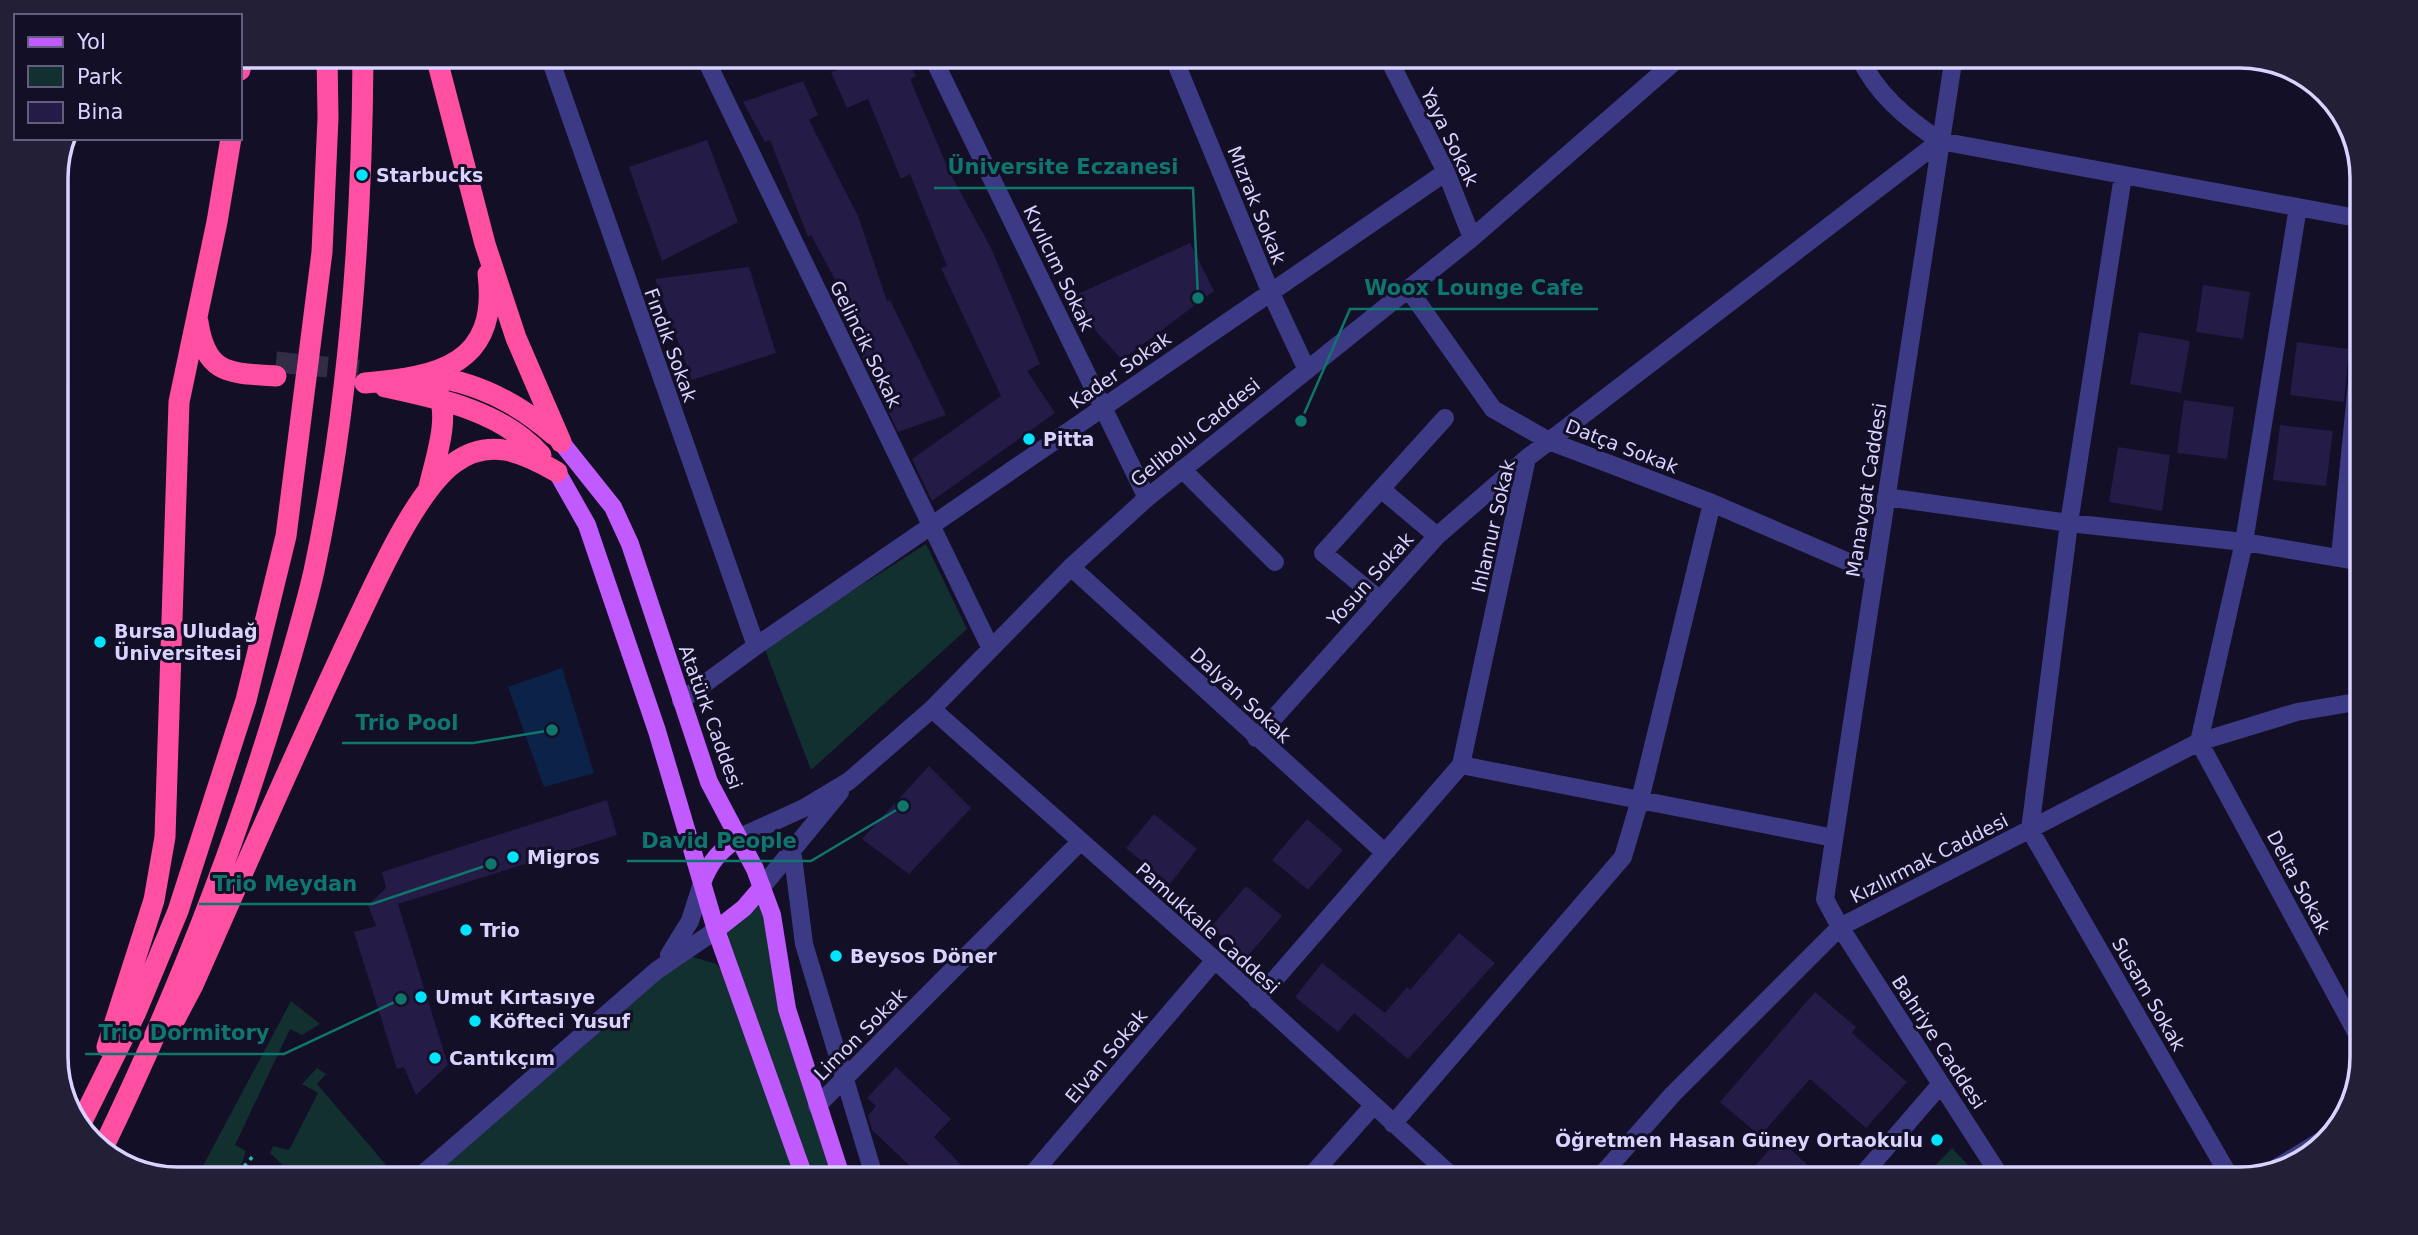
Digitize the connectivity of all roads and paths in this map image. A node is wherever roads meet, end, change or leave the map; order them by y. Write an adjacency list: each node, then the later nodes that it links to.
1 (327, 68): 82 (highway)
2 (363, 68): 78 (highway)
3 (439, 68): 19 (highway)
4 (553, 68): 52 (street, Fındık Sokak)
5 (710, 68): 43 (street, Gelincik Sokak)
6 (938, 68): 29 (street, Kıvılcım Sokak)
7 (1179, 68): 21 (street, Mızrak Sokak)
8 (1393, 68): 14 (street, Yaya Sokak)
9 (1667, 68): 18 (street, Gelibolu Caddesi)
10 (1864, 68): 13 (street)
11 (1952, 68): 13 (street, Manavgat Caddesi)
12 (231, 140): 22 (highway)
13 (1940, 141): 15 (street); 31 (street, Ihlamur Sokak); 39 (street, Manavgat Caddesi)
14 (1446, 172): 18 (street, Yaya Sokak); 21 (street, Kader Sokak)
15 (2123, 176): 16 (street); 42 (street)
16 (2298, 207): 17 (street); 45 (street)
17 (2350, 217)
18 (1472, 238): 20 (street, Gelibolu Caddesi)
19 (485, 243): 26 (highway); 32 (highway)
20 (1409, 290): 24 (street, Gelibolu Caddesi); 31 (street, Datça Sokak)
21 (1270, 291): 24 (street, Mızrak Sokak); 29 (street, Kader Sokak)
22 (196, 310): 23 (highway); 28 (highway)
23 (211, 361): 25 (highway); 28 (highway)
24 (1306, 368): 35 (street, Gelibolu Caddesi)
25 (276, 369)
26 (419, 375): 27 (highway); 27 (highway); 32 (highway)
27 (441, 399): 36 (highway); 37 (highway)
28 (179, 402): 81 (highway)
29 (1104, 407): 40 (street, Kıvılcım Sokak); 43 (street, Kader Sokak)
30 (1445, 418): 38 (street)
31 (1549, 441): 34 (street, Ihlamur Sokak); 41 (street, Datça Sokak)
32 (561, 442): 54 (main road, Atatürk Caddesi)
33 (2350, 455): 46 (street)
34 (1527, 458): 44 (street, Yosun Sokak); 59 (street, Ihlamur Sokak)
35 (1182, 469): 40 (street, Gelibolu Caddesi); 48 (street)
36 (556, 472): 37 (highway); 68 (main road)
37 (428, 489): 78 (highway)
38 (1381, 489): 44 (street); 51 (street)
39 (1886, 497): 42 (street); 50 (street, Manavgat Caddesi)
40 (1147, 498): 49 (street, Gelibolu Caddesi)
41 (1712, 503): 50 (street, Datça Sokak); 61 (street)
42 (2069, 523): 45 (street); 62 (street)
43 (931, 527): 52 (street, Kader Sokak); 53 (street, Gelincik Sokak)
44 (1437, 536): 51 (street, Yosun Sokak)
45 (2244, 542): 46 (street); 58 (street)
46 (2340, 557): 47 (street)
47 (2350, 559)
48 (1275, 562)
49 (1071, 567): 53 (street, Gelibolu Caddesi); 57 (street, Dalyan Sokak)
50 (1874, 573): 64 (street, Manavgat Caddesi)
51 (1380, 600): 57 (street, Yosun Sokak)
52 (756, 646): 54 (street, Kader Sokak)
53 (991, 649): 56 (street, Gelibolu Caddesi)
54 (681, 701): 63 (main road, Atatürk Caddesi)
55 (2350, 703): 58 (street, Kızılırmak Caddesi)
56 (933, 709): 60 (street, Gelibolu Caddesi); 65 (street, Pamukkale Caddesi)
57 (1256, 738): 67 (street, Dalyan Sokak)
58 (2199, 742): 62 (street, Kızılırmak Caddesi); 75 (street, Delta Sokak)
59 (1461, 765): 61 (street); 67 (street, Ihlamur Sokak)
60 (849, 781): 63 (street, Gelibolu Caddesi); 66 (street)
61 (1640, 800): 64 (street); 83 (street)
62 (2030, 830): 70 (street, Kızılırmak Caddesi); 97 (street, Susam Sokak)
63 (738, 838): 68 (main road); 69 (main road, Atatürk Caddesi)
64 (1834, 838): 70 (street, Manavgat Caddesi)
65 (1080, 842): 72 (street, Pamukkale Caddesi); 76 (street, Limon Sokak)
66 (792, 849): 69 (street); 76 (street)
67 (1384, 852): 74 (street, Ihlamur Sokak)
68 (702, 883): 71 (main road); 73 (street)
69 (762, 887): 71 (main road); 79 (main road, Atatürk Caddesi)
70 (1840, 927): 77 (street, Bahriye Caddesi); 94 (street, Kızılırmak Caddesi)
71 (716, 930): 73 (street); 88 (main road)
72 (1215, 960): 74 (street, Pamukkale Caddesi); 91 (street, Elvan Sokak)
73 (656, 971): 87 (street)
74 (1257, 1000): 80 (street, Pamukkale Caddesi)
75 (2350, 1021)
76 (846, 1080): 79 (street, Limon Sokak); 90 (street)
77 (1941, 1084): 95 (street); 96 (street, Bahriye Caddesi)
78 (133, 1087): 84 (highway)
79 (817, 1106): 89 (main road, Atatürk Caddesi)
80 (1373, 1107): 83 (street, Pamukkale Caddesi); 92 (street)
81 (85, 1113)
82 (85, 1114)
83 (1393, 1124): 93 (street, Pamukkale Caddesi)
84 (107, 1140)
85 (254, 1155): 86 (path)
86 (244, 1167)
87 (431, 1167)
88 (801, 1167)
89 (838, 1167)
90 (871, 1167)
91 (1038, 1167)
92 (1319, 1167)
93 (1441, 1167)
94 (1608, 1167)
95 (1869, 1167)
96 (1995, 1167)
97 (2224, 1167)

